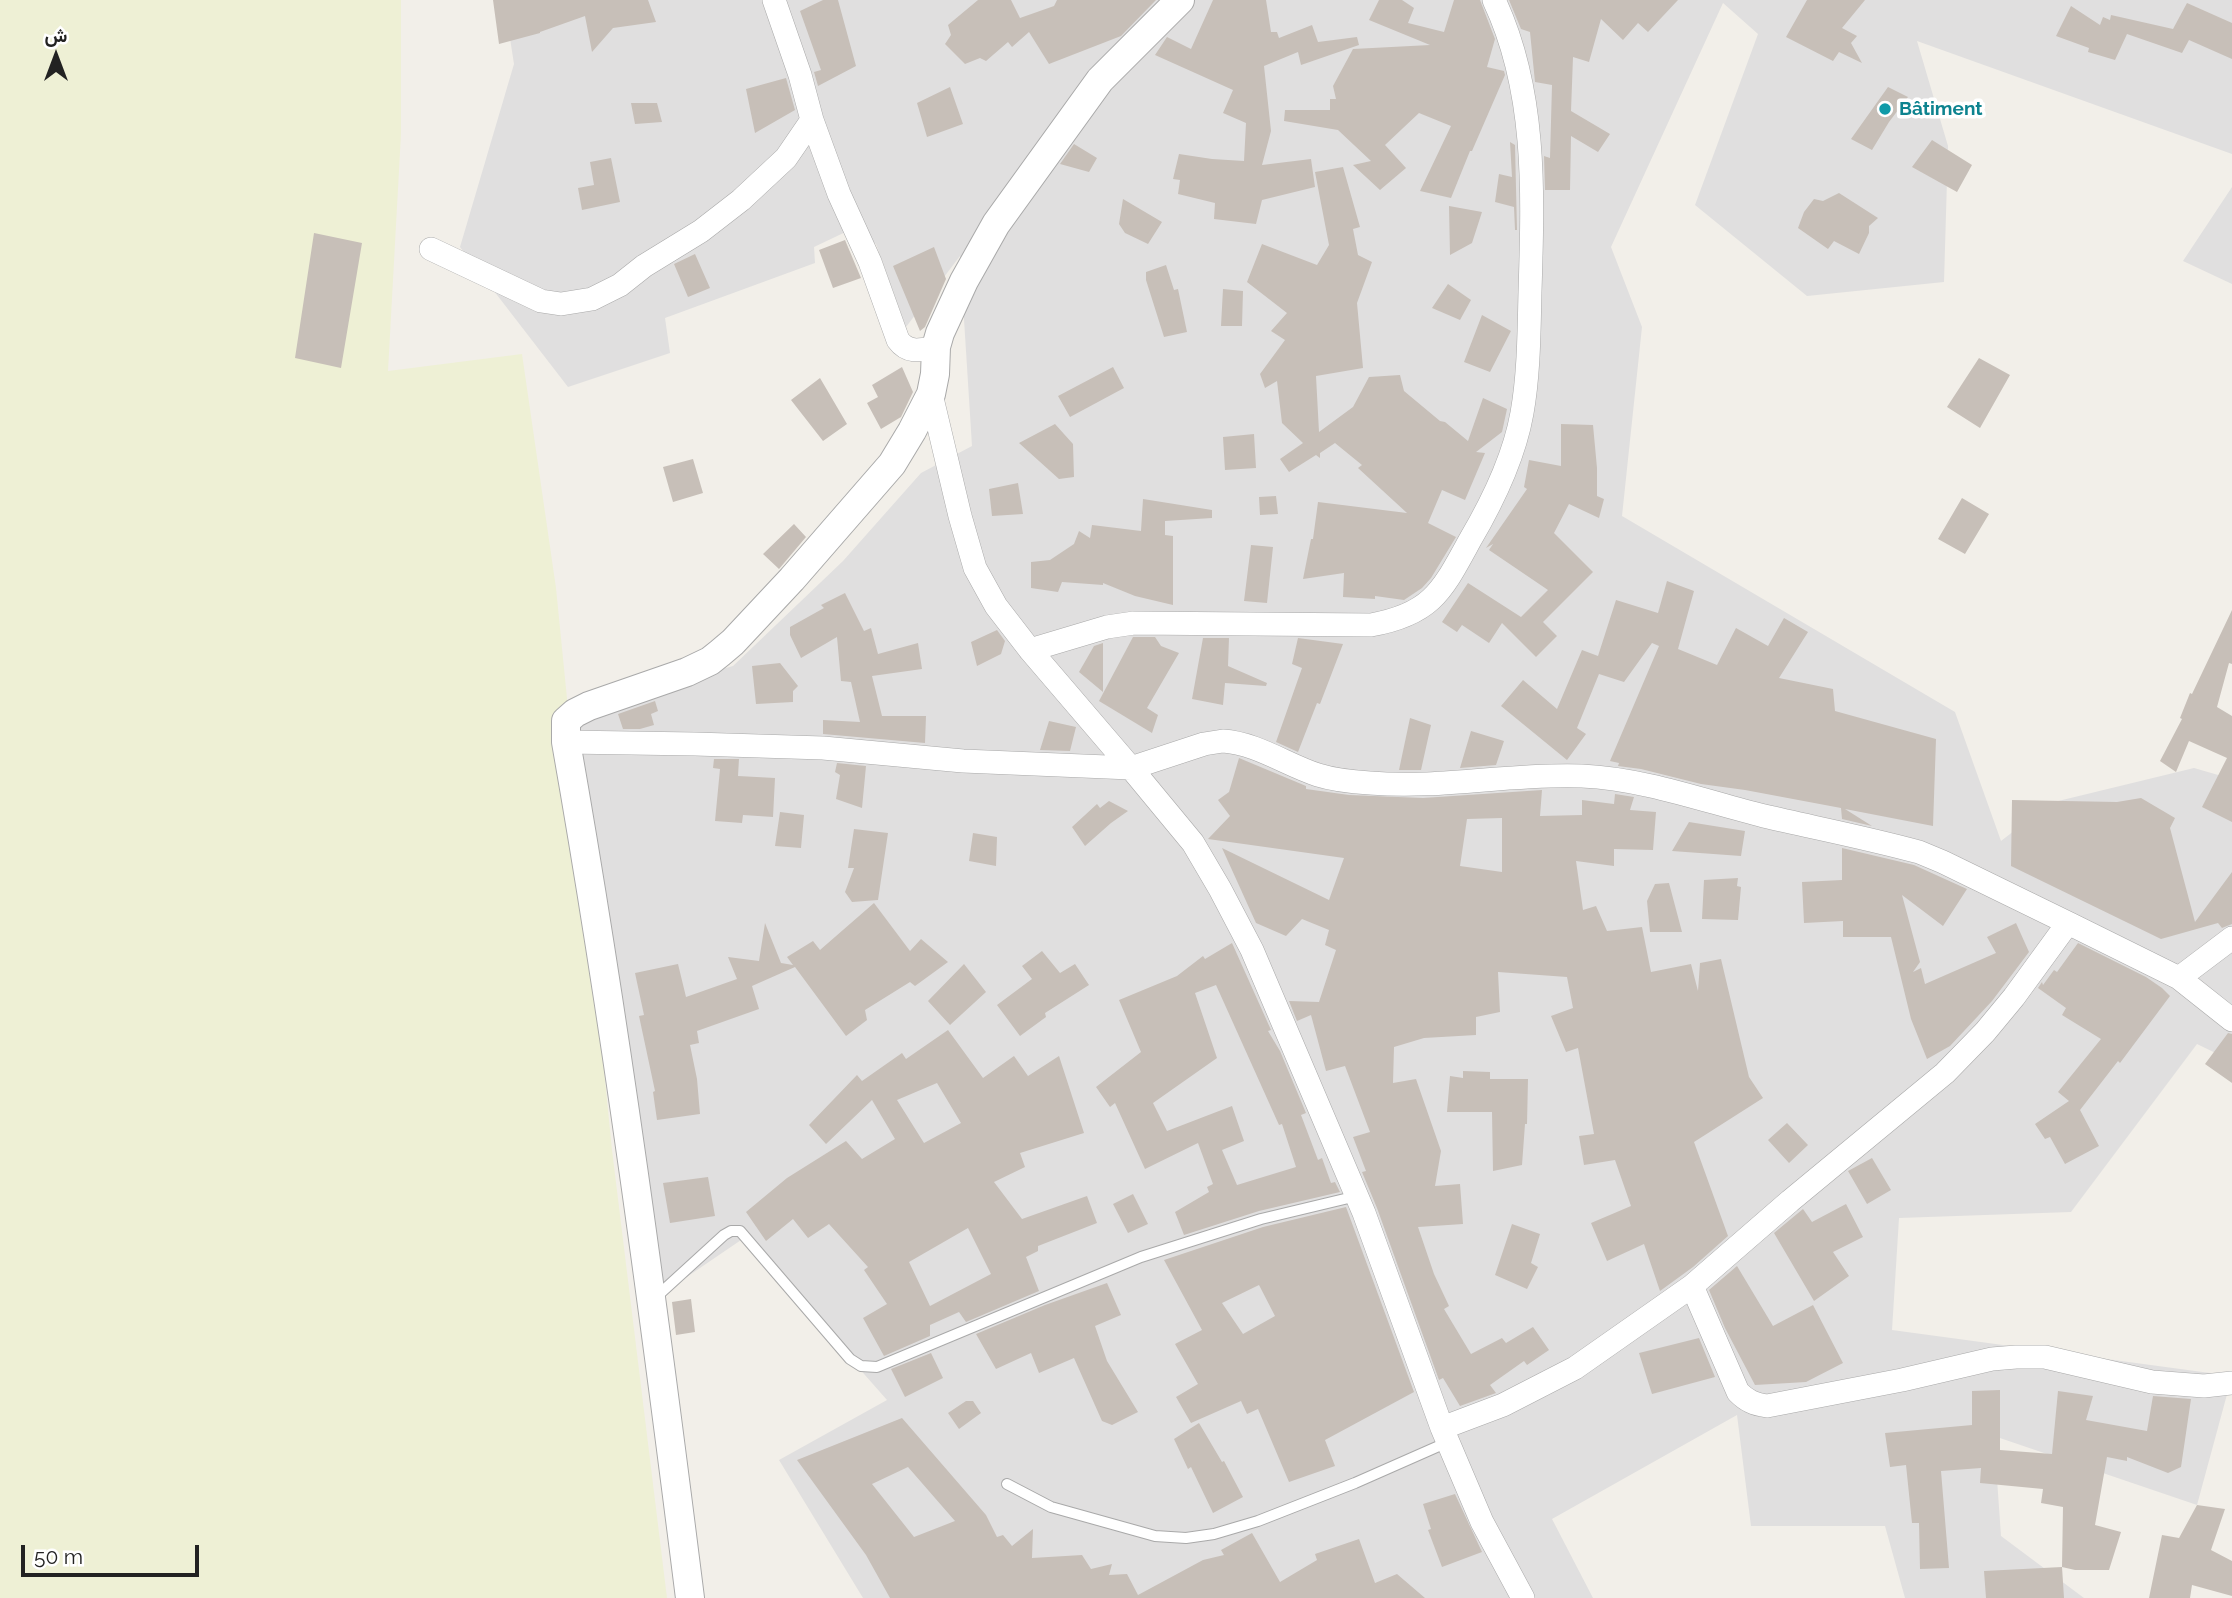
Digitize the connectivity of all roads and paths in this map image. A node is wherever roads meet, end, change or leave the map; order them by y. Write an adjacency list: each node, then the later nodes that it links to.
1 (774, 0): 4 (street)
2 (1180, 0): 6 (street)
3 (1494, 0): 8 (street)
4 (812, 120): 5 (street); 6 (street)
5 (431, 249)
6 (936, 347): 7 (street)
7 (931, 394): 8 (street); 9 (street)
8 (1030, 650): 10 (street)
9 (566, 742): 10 (street); 17 (street)
10 (1131, 768): 11 (street); 15 (street)
11 (2068, 923): 13 (street); 16 (street)
12 (2232, 938): 13 (street)
13 (2179, 978): 14 (street)
14 (2232, 1020)
15 (1357, 1196): 17 (lane); 19 (street)
16 (1692, 1286): 18 (street); 19 (street)
17 (653, 1300): 21 (street)
18 (2232, 1383)
19 (1445, 1435): 20 (lane); 22 (street)
20 (1007, 1484)
21 (690, 1598)
22 (1523, 1598)

